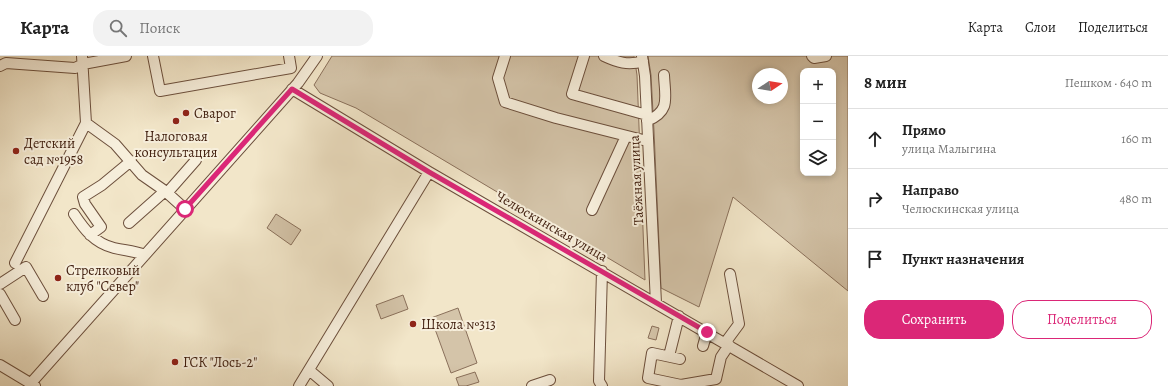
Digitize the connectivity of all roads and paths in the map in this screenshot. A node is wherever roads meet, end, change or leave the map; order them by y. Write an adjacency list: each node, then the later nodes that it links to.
1 (153, 56): 13 (street)
2 (289, 56): 13 (street)
3 (317, 56): 15 (street)
4 (505, 56): 18 (street)
5 (584, 56): 16 (street)
6 (604, 56): 10 (street)
7 (812, 56): 8 (street)
8 (826, 56)
9 (119, 57): 11 (street)
10 (642, 59): 16 (street, Таёжная улица)
11 (83, 60): 12 (street); 17 (street)
12 (0, 66)
13 (285, 69): 15 (street, Челюскинская улица)
14 (664, 75): 16 (street)
15 (295, 86): 22 (street, Челюскинская улица); 24 (street)
16 (647, 118): 19 (street, Таёжная улица)
17 (86, 123): 21 (street); 30 (street)
18 (626, 136): 19 (street); 25 (street)
19 (648, 141): 36 (street, Таёжная улица)
20 (196, 160): 23 (street)
21 (131, 161): 23 (street); 28 (street)
22 (429, 172): 31 (street, Челюскинская улица); 45 (street)
23 (166, 192): 24 (street); 27 (street)
24 (185, 209): 29 (street)
25 (592, 210)
26 (74, 214): 28 (street)
27 (129, 223)
28 (90, 236): 29 (street)
29 (145, 255): 48 (street)
30 (15, 264)
31 (602, 271): 36 (street, Челюскинская улица); 52 (street)
32 (730, 274): 40 (street)
33 (0, 284): 35 (street)
34 (0, 294): 38 (street)
35 (43, 296)
36 (656, 302): 37 (street, Челюскинская улица)
37 (679, 316): 39 (street, Челюскинская улица); 42 (street)
38 (15, 320)
39 (707, 332): 40 (street, Челюскинская улица); 41 (street)
40 (727, 344): 42 (street); 47 (street, Челюскинская улица)
41 (703, 346)
42 (669, 356): 43 (street)
43 (680, 359)
44 (0, 365): 48 (street)
45 (309, 370): 49 (street); 50 (street)
46 (550, 380): 51 (street)
47 (782, 381): 53 (street, Челюскинская улица)
48 (33, 385)
49 (299, 386)
50 (328, 386)
51 (532, 386)
52 (602, 386)
53 (798, 386)

